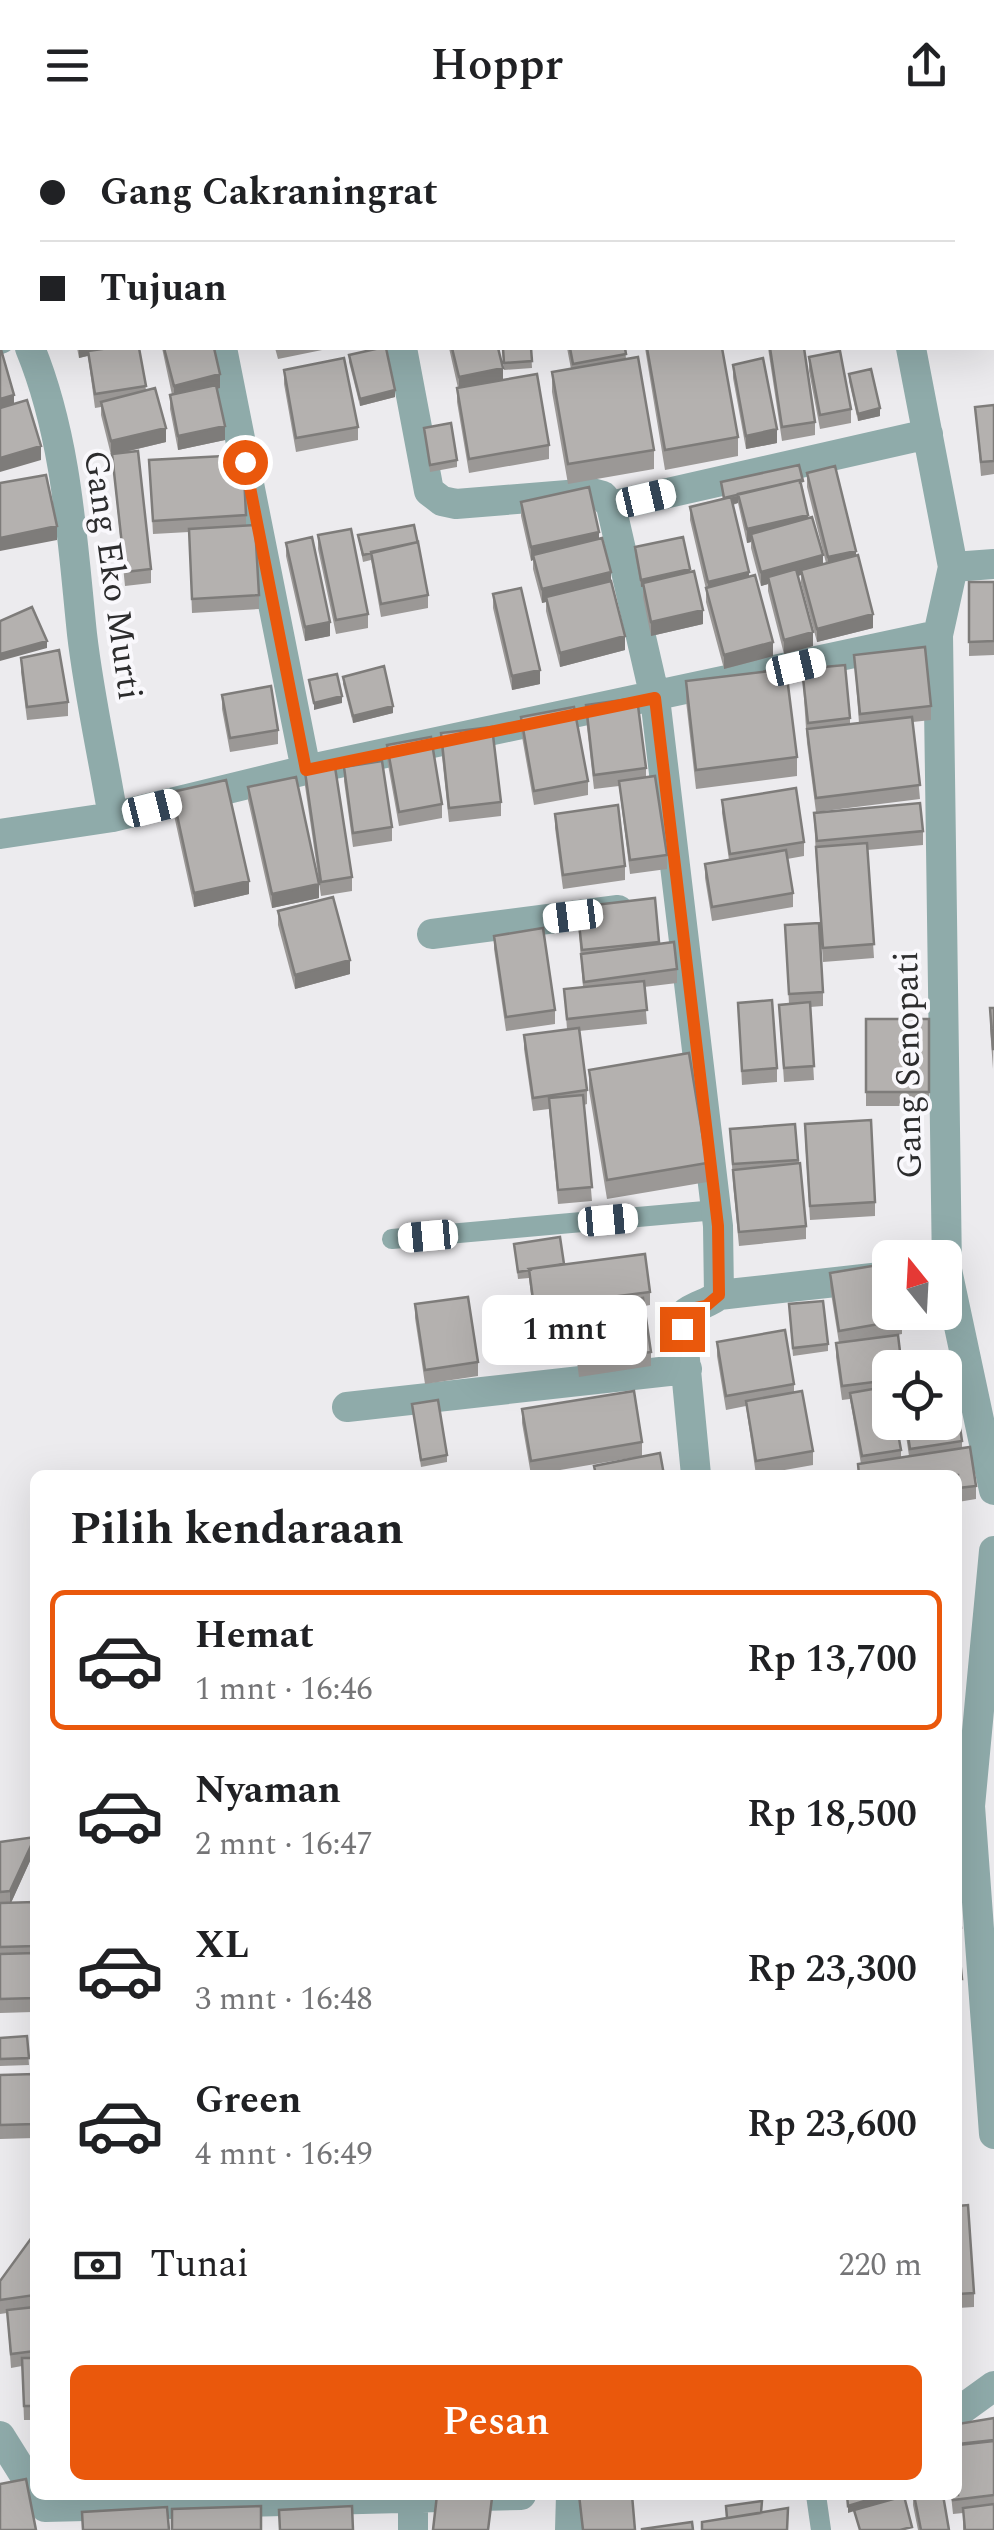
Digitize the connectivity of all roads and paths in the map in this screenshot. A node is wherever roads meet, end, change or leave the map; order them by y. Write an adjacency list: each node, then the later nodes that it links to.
1 (31, 350): 12 (street, Gang Eko Murti)
2 (222, 350): 11 (street)
3 (402, 350): 6 (street)
4 (911, 350): 5 (street)
5 (928, 434): 6 (street); 8 (street)
6 (610, 506): 10 (street)
7 (994, 564): 8 (street)
8 (953, 566): 9 (street, Gang Senopati)
9 (938, 636): 10 (street); 18 (street, Gang Senopati)
10 (655, 698): 11 (street); 14 (street)
11 (306, 770): 12 (street)
12 (113, 817): 13 (street)
13 (0, 834)
14 (660, 904): 15 (street); 16 (street)
15 (432, 934)
16 (716, 1210): 17 (lane); 20 (street)
17 (392, 1239)
18 (946, 1240)
19 (872, 1278): 20 (street)
20 (719, 1295): 22 (street)
21 (959, 1330): 25 (street, Gang Senopati)
22 (688, 1370): 23 (street); 24 (street)
23 (347, 1408)
24 (696, 1470)
25 (994, 1490)
26 (994, 1551): 27 (street)
27 (965, 1785): 28 (street)
28 (994, 2134)
29 (994, 2386): 30 (street)
30 (962, 2409)
31 (0, 2436): 32 (street)
32 (30, 2487)
33 (390, 2500): 38 (street)
34 (413, 2500): 39 (street)
35 (571, 2500): 40 (street)
36 (817, 2500): 41 (lane)
37 (41, 2506): 38 (street)
38 (274, 2515)
39 (413, 2530)
40 (570, 2530)
41 (822, 2530)

